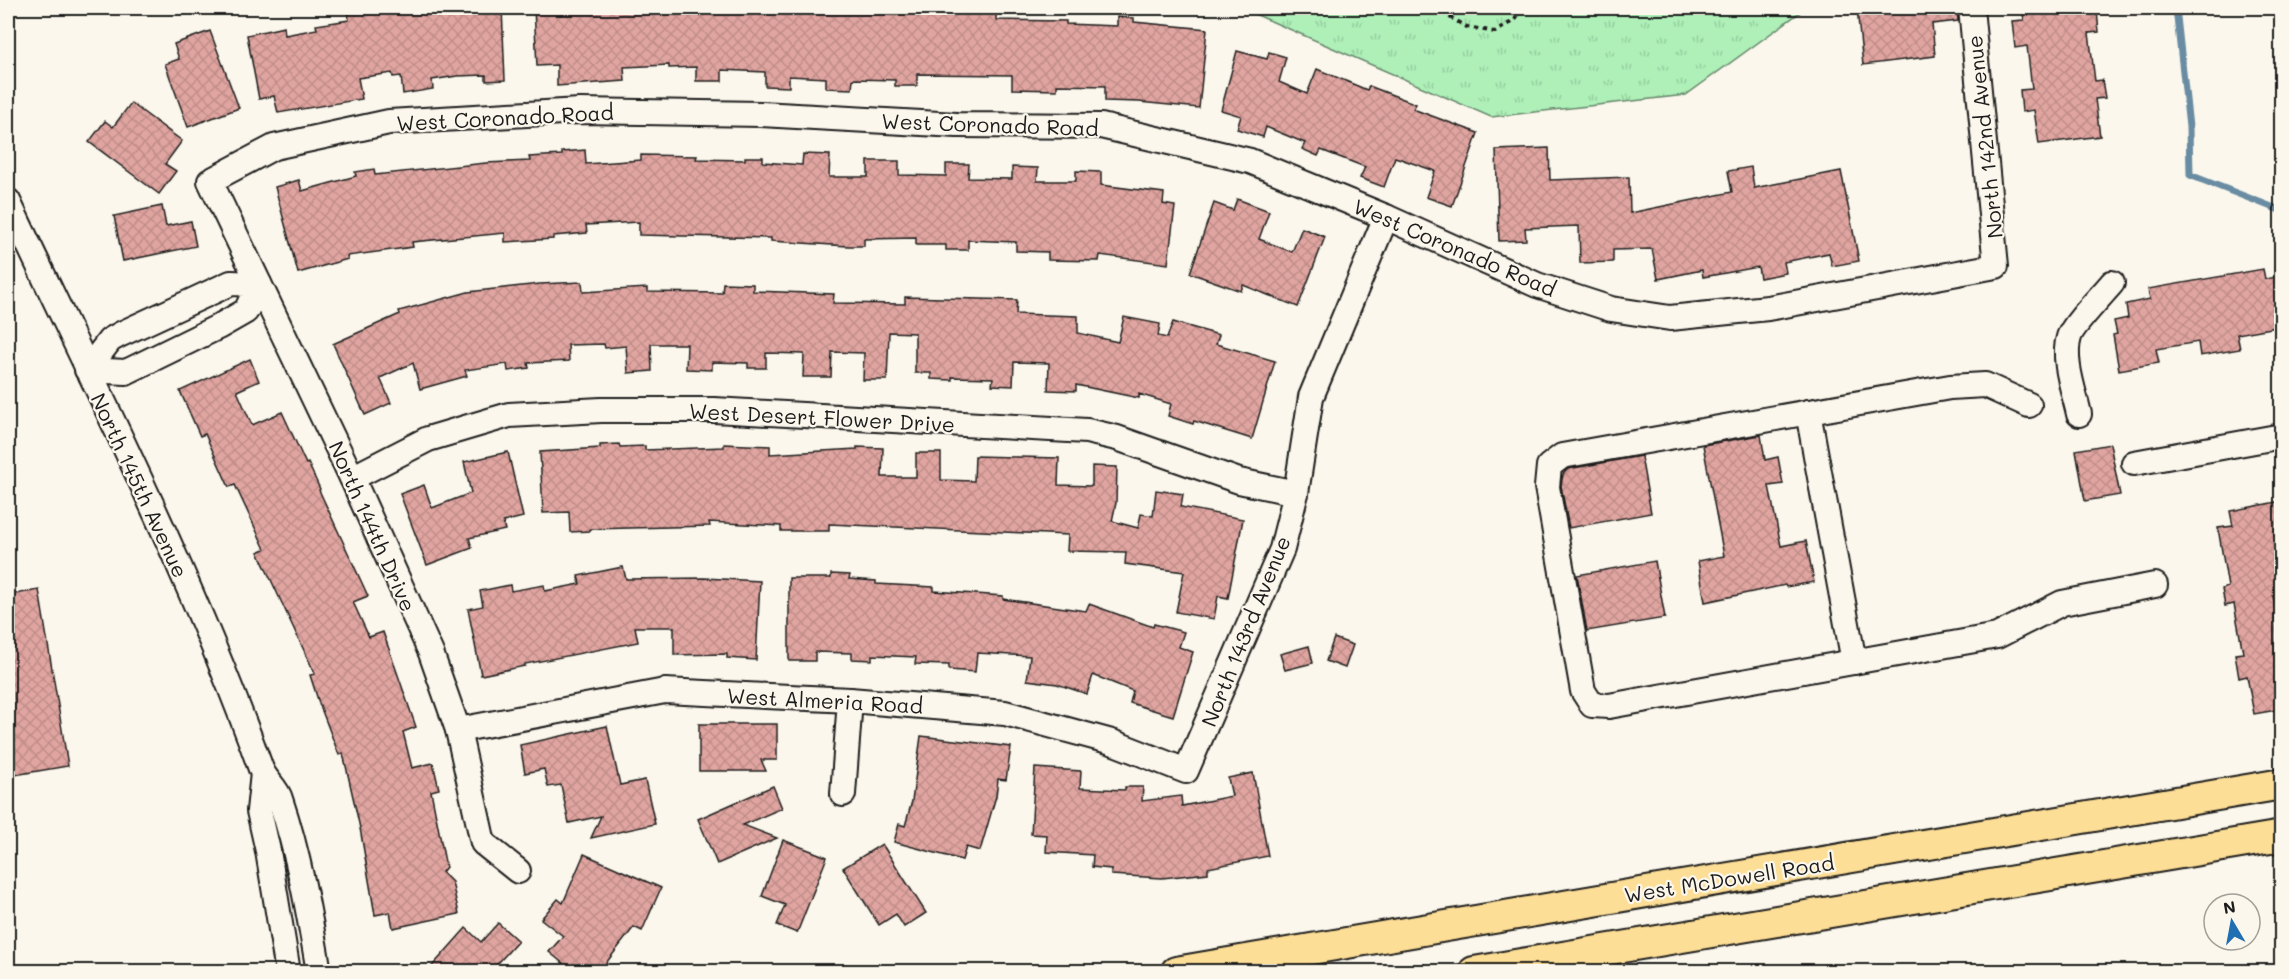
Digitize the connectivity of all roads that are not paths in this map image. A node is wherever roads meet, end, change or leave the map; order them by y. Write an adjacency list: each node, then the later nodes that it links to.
1 (1971, 8): 5 (street, North 142nd Avenue)
2 (210, 181): 4 (street, West Coronado Road); 7 (street, North 144th Drive)
3 (8, 201): 10 (street, North 145th Avenue)
4 (1386, 217): 5 (street, West Coronado Road); 17 (street, North 143rd Avenue)
5 (1996, 266)
6 (2112, 283): 13 (street)
7 (259, 284): 8 (street); 9 (street); 16 (street, North 144th Drive)
8 (182, 304): 9 (street); 10 (street)
9 (198, 336): 10 (street)
10 (87, 370): 23 (street, North 145th Avenue)
11 (2029, 405): 12 (street)
12 (1808, 412): 19 (street); 19 (street)
13 (2079, 414)
14 (2282, 436): 15 (street)
15 (2134, 464)
16 (352, 478): 17 (street, West Desert Flower Drive); 21 (street, North 144th Drive)
17 (1296, 493): 22 (street, North 143rd Avenue)
18 (2155, 585): 19 (street)
19 (1854, 662)
20 (850, 700): 21 (street, West Almeria Road); 22 (street, West Almeria Road); 25 (street)
21 (458, 730): 29 (street, North 144th Drive)
22 (1186, 771)
23 (263, 774): 32 (street, North 145th Avenue); 33 (street, North 145th Avenue)
24 (2282, 784): 26 (main road, West McDowell Road)
25 (843, 794)
26 (2193, 799): 28 (main road); 30 (main road, West McDowell Road)
27 (2282, 837): 28 (main road)
28 (2204, 849): 31 (main road)
29 (518, 871)
30 (1711, 881): 31 (main road); 34 (main road, West McDowell Road)
31 (1720, 930): 35 (main road)
32 (288, 972)
33 (319, 972)
34 (1176, 972)
35 (1474, 972)

